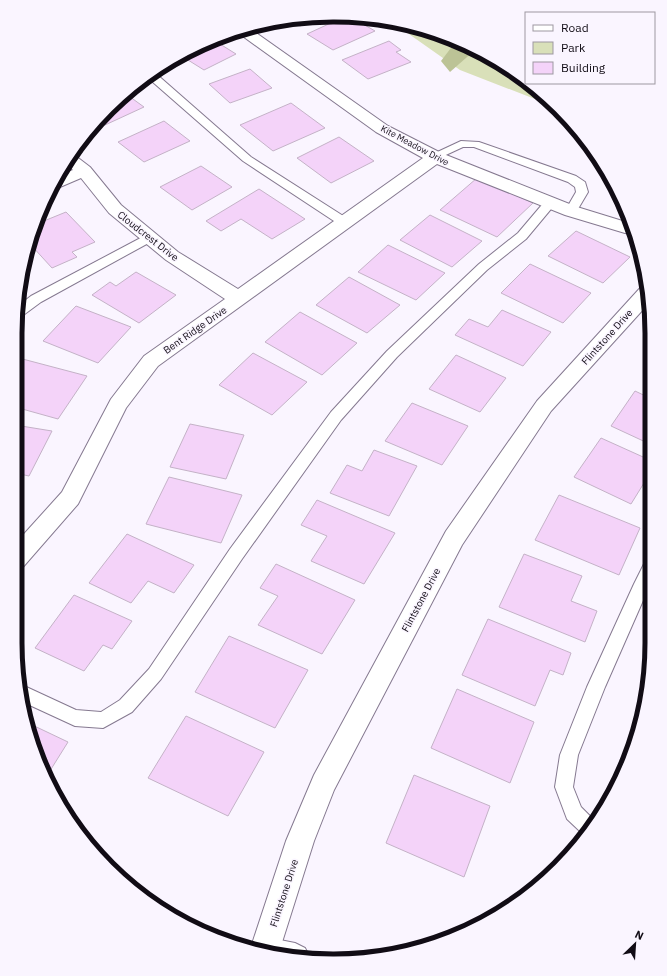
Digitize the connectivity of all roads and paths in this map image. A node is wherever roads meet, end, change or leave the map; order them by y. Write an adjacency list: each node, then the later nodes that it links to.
1 (249, 34): 3 (street, Kite Meadow Drive)
2 (155, 78): 9 (lane)
3 (435, 157): 7 (street, Kite Meadow Drive); 8 (lane); 9 (street, Bent Ridge Drive)
4 (73, 161): 5 (street, Cloudcrest Drive)
5 (84, 171): 6 (street); 11 (street, Cloudcrest Drive)
6 (63, 179)
7 (550, 203): 8 (street, Kite Meadow Drive); 17 (lane)
8 (571, 211): 10 (street, Kite Meadow Drive)
9 (344, 222): 13 (street, Bent Ridge Drive)
10 (626, 227)
11 (150, 237): 13 (street, Cloudcrest Drive); 14 (lane)
12 (643, 298): 19 (street, Flintstone Drive)
13 (239, 299): 15 (street, Bent Ridge Drive)
14 (23, 308)
15 (22, 552)
16 (645, 578): 18 (lane)
17 (27, 695)
18 (586, 825)
19 (266, 946)

